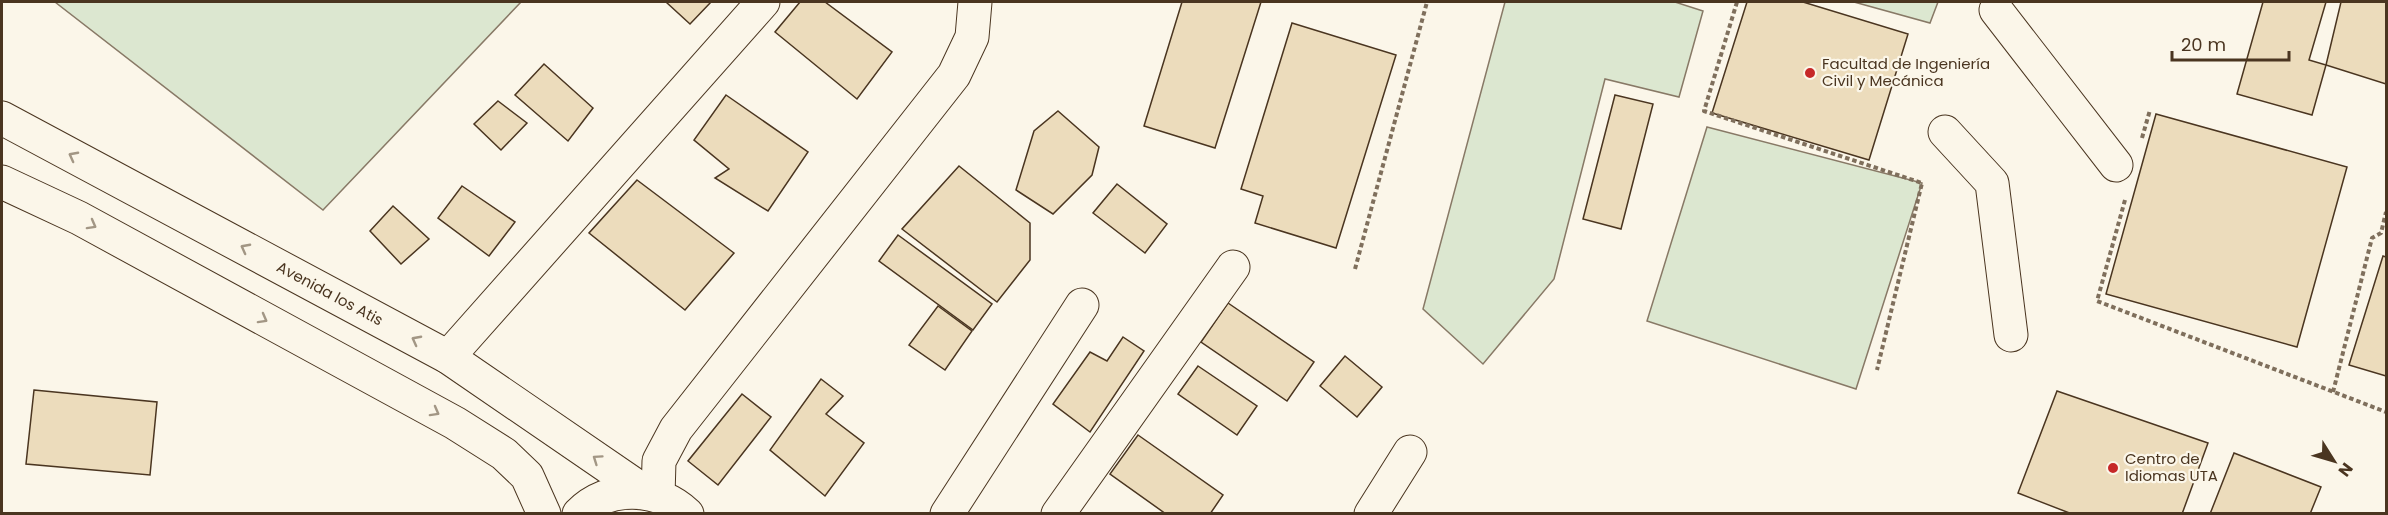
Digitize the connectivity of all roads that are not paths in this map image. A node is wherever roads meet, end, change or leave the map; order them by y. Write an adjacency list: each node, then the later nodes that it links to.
1 (763, 2): 11 (street)
2 (975, 2): 13 (street)
3 (1996, 10): 6 (street)
4 (2, 117): 11 (street, Avenida los Atis, one-way to 4)
5 (1945, 132): 10 (street)
6 (2122, 177)
7 (2, 182): 14 (street, one-way to 14)
8 (1233, 267): 18 (street)
9 (1082, 305): 17 (street)
10 (2011, 335)
11 (448, 357): 13 (street, Avenida los Atis, one-way to 11)
12 (1410, 452): 19 (street)
13 (651, 494): 15 (street); 16 (street, Avenida los Atis)
14 (544, 513)
15 (579, 513)
16 (687, 513)
17 (947, 513)
18 (1058, 513)
19 (1371, 513)

